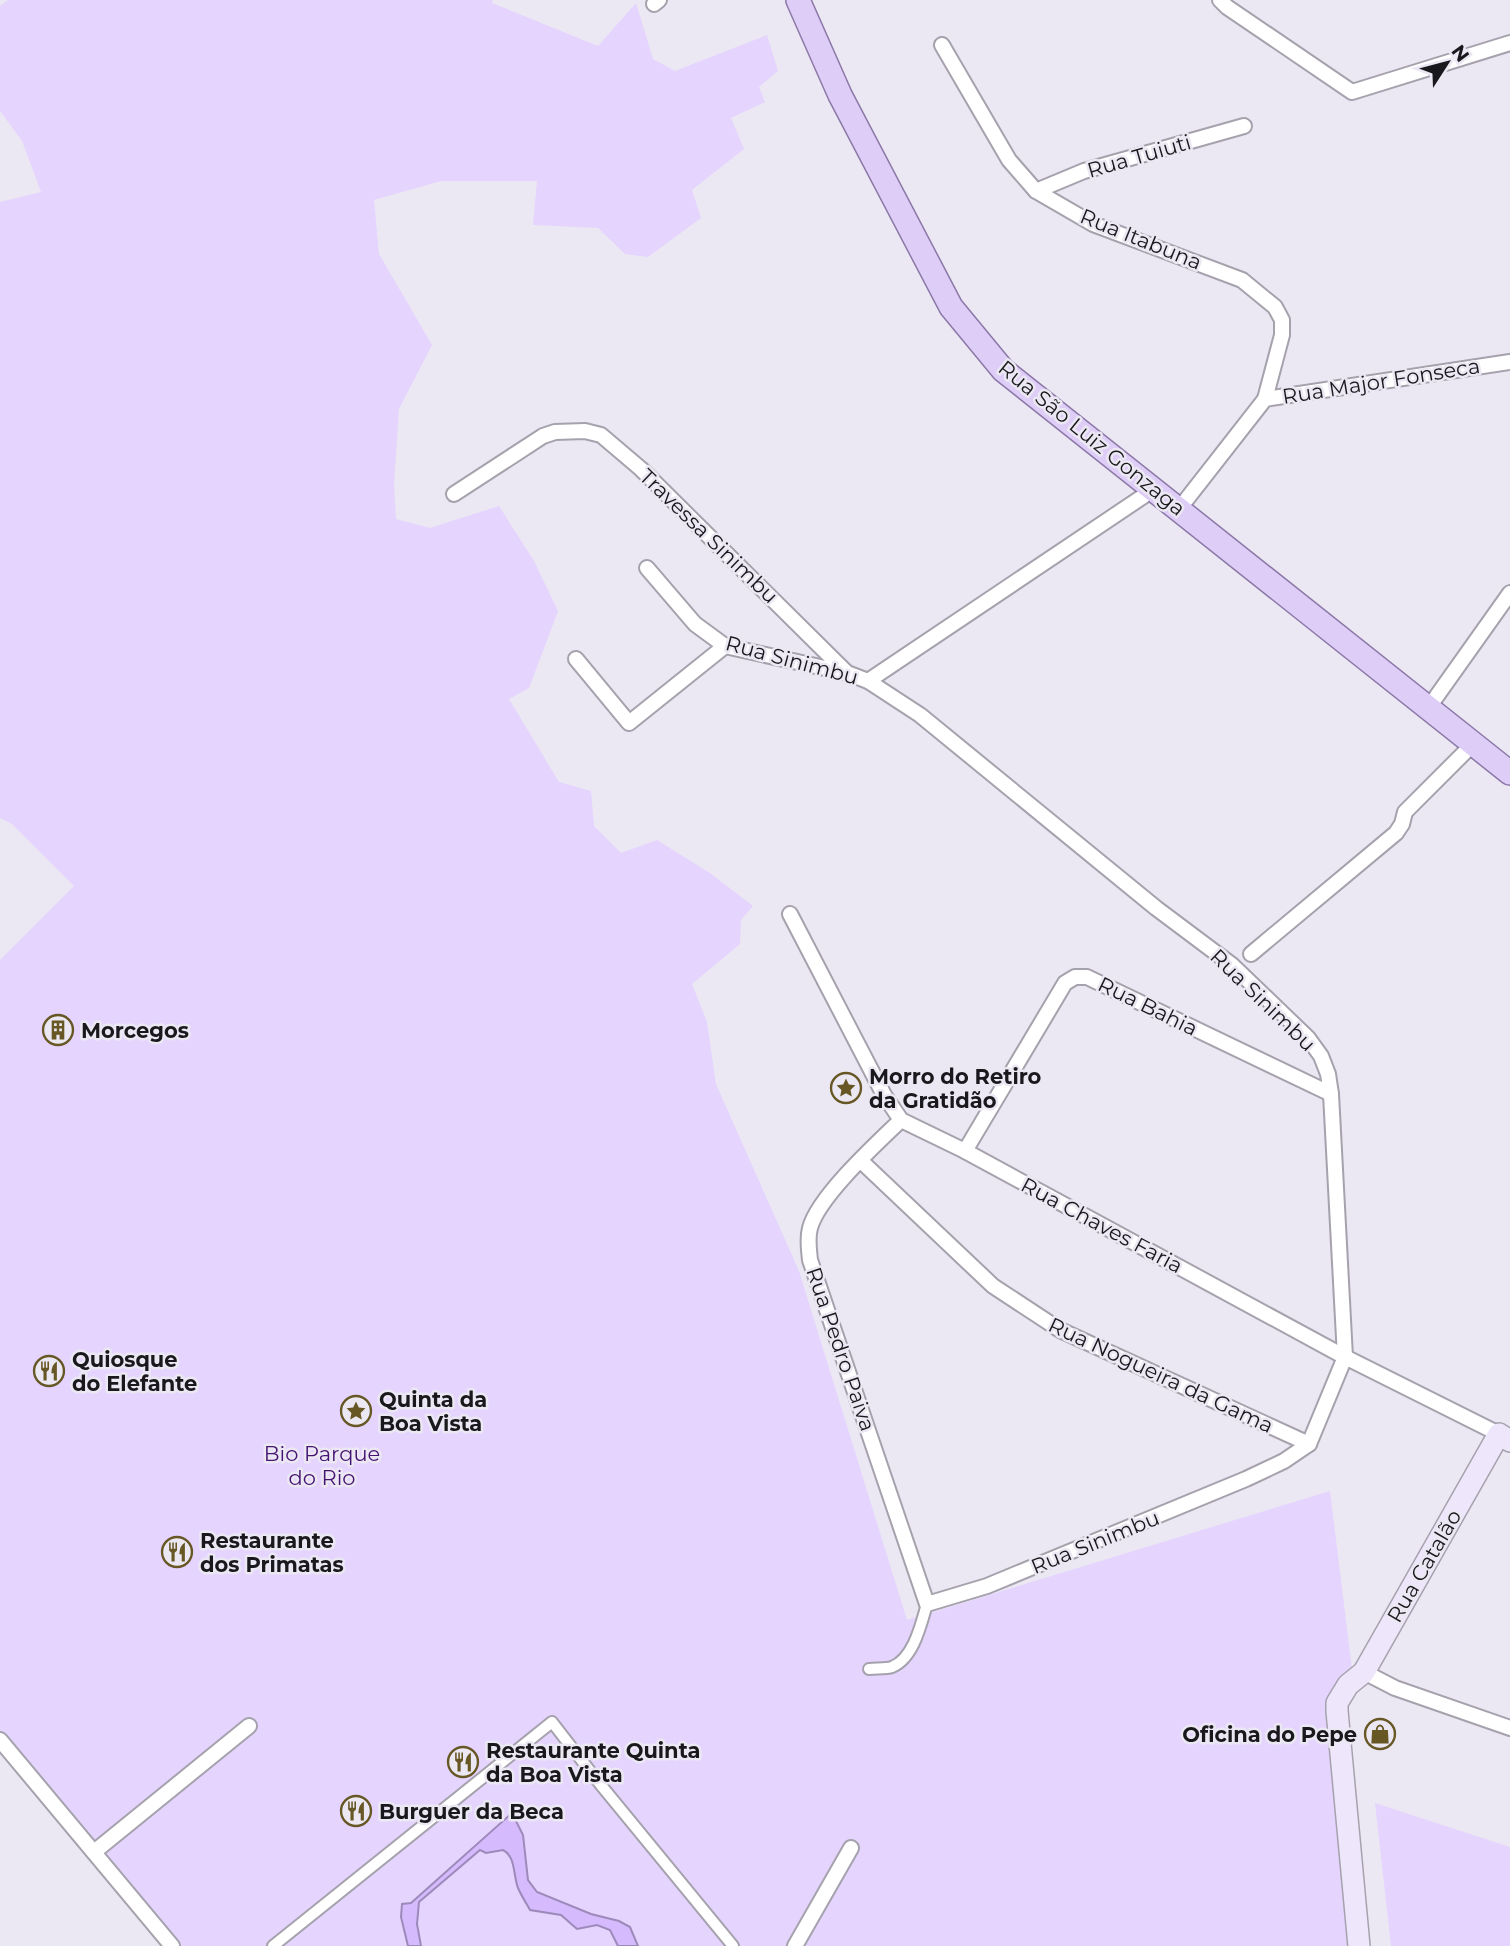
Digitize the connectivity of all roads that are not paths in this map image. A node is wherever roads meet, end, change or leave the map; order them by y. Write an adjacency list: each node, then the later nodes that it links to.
1 (798, 0): 9 (main road, Rua São Luiz Gonzaga)
2 (1220, 0): 3 (street)
3 (1510, 43)
4 (942, 45): 6 (street, Rua Itabuna)
5 (1244, 126): 6 (street, Rua Tuiuti)
6 (1035, 191): 8 (street, Rua Itabuna)
7 (1510, 362): 8 (street, Rua Major Fonseca)
8 (1265, 399): 11 (street, Rua Major Fonseca)
9 (1154, 489): 11 (main road, Rua São Luiz Gonzaga); 17 (street)
10 (454, 494): 16 (street, Travessa Sinimbu)
11 (1179, 509): 18 (main road, Rua São Luiz Gonzaga)
12 (647, 568): 14 (street, Rua Sinimbu)
13 (1510, 593): 18 (street)
14 (725, 646): 15 (street); 16 (street, Rua Sinimbu)
15 (576, 659)
16 (847, 673): 17 (street, Rua Sinimbu)
17 (869, 681): 23 (street, Rua Sinimbu)
18 (1429, 707): 19 (main road, Rua São Luiz Gonzaga)
19 (1474, 743): 20 (main road, Rua São Luiz Gonzaga); 22 (street)
20 (1510, 773)
21 (790, 914): 24 (street)
22 (1251, 954)
23 (1331, 1094): 25 (street, Rua Bahia); 27 (street, Rua Sinimbu)
24 (901, 1120): 25 (street, Rua Chaves Faria); 26 (street, Rua Pedro Paiva)
25 (965, 1151): 27 (street, Rua Chaves Faria)
26 (861, 1161): 29 (street, Rua Nogueira da Gama); 30 (street, Rua Pedro Paiva)
27 (1345, 1357): 28 (street, Rua Chaves Faria); 29 (street, Rua Sinimbu)
28 (1504, 1438): 32 (main road, Rua Catalão)
29 (1309, 1444): 30 (street, Rua Sinimbu)
30 (927, 1604): 31 (street)
31 (869, 1668)
32 (1364, 1672): 34 (street); 42 (main road, Rua Catalão)
33 (248, 1726): 37 (street)
34 (1510, 1728)
35 (0, 1740): 37 (street)
36 (851, 1848): 41 (street)
37 (94, 1853): 38 (street)
38 (172, 1946)
39 (273, 1946): 40 (street)
40 (733, 1946)
41 (795, 1946)
42 (1359, 1946)

